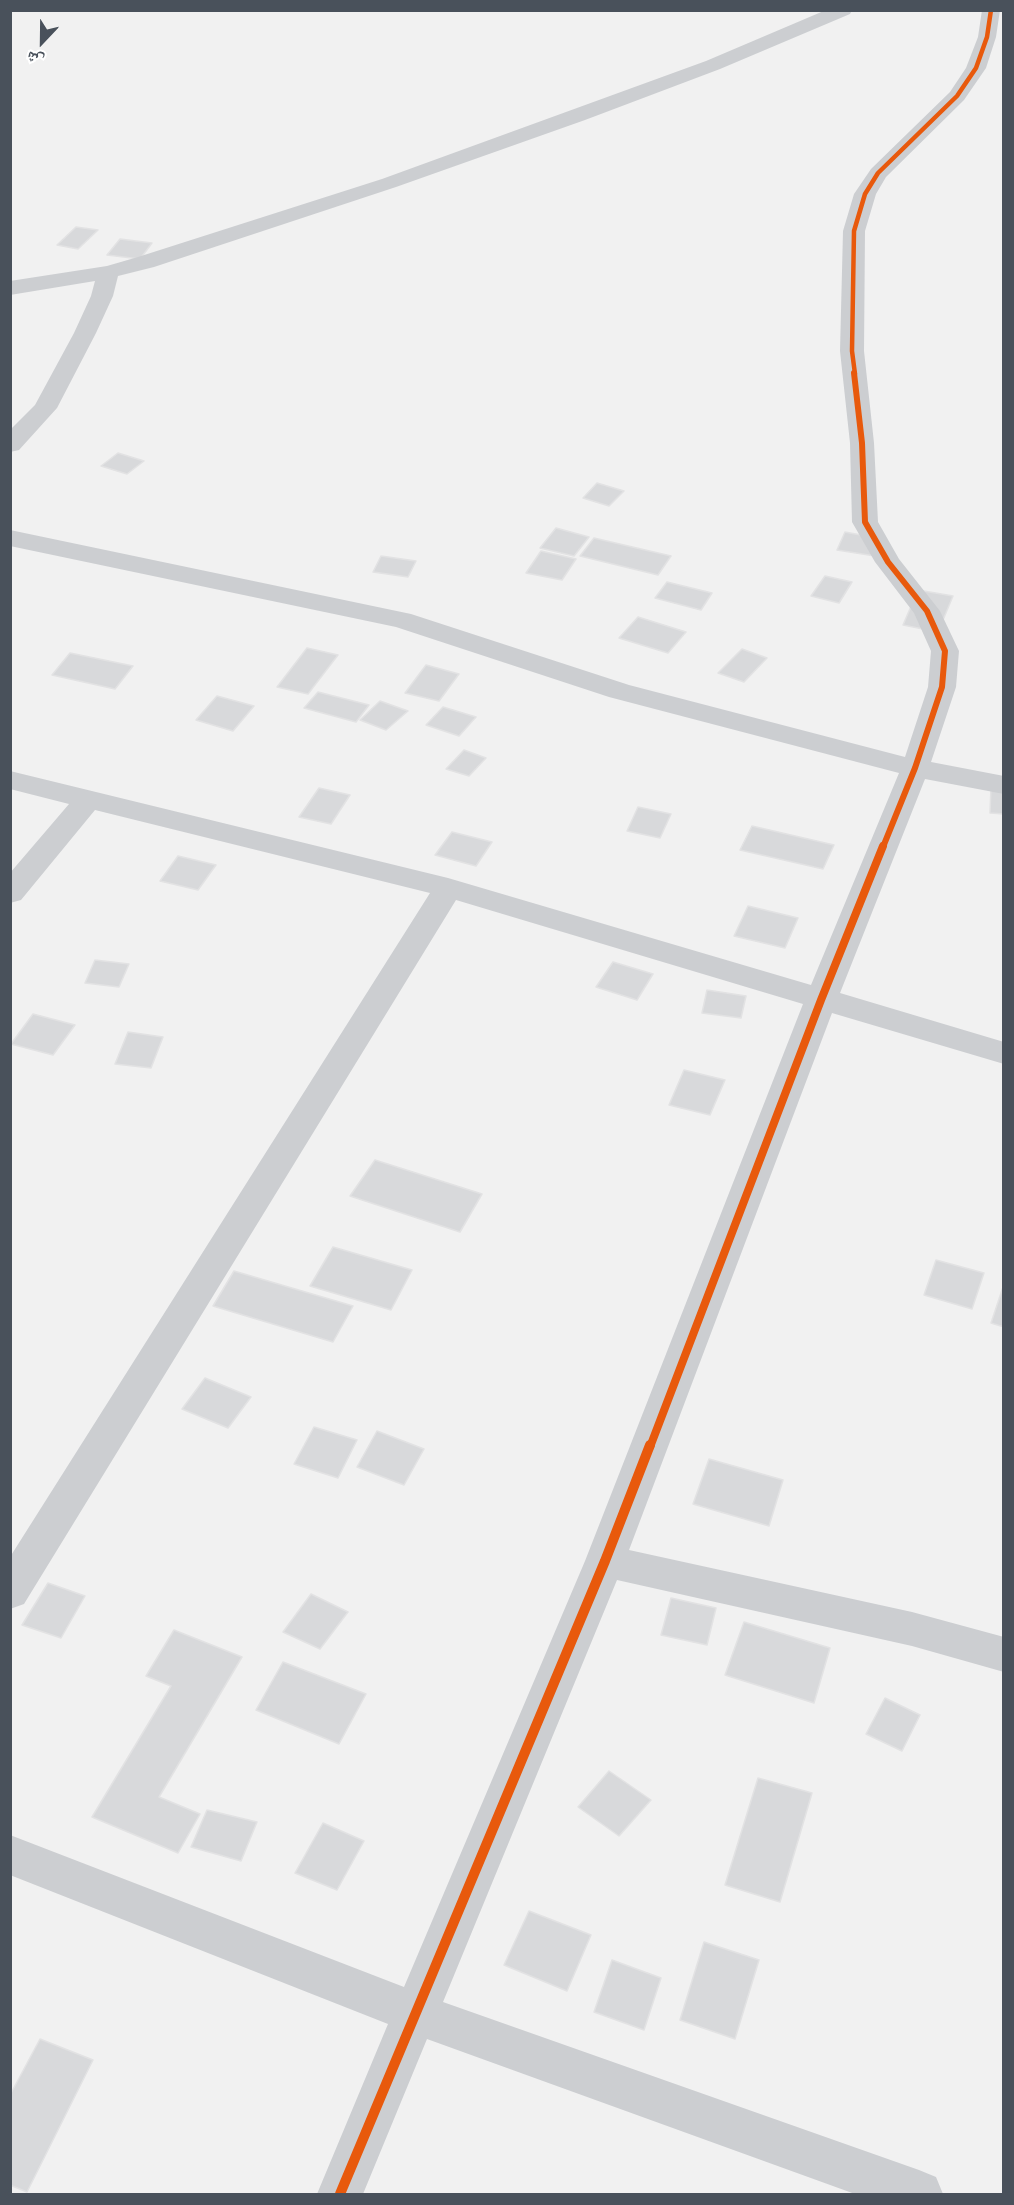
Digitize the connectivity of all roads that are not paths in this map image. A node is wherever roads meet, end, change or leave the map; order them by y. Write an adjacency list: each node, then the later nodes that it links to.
1 (843, 10): 3 (street)
2 (991, 10): 7 (street)
3 (108, 272): 4 (street); 5 (street)
4 (10, 288)
5 (10, 445)
6 (10, 538): 7 (street)
7 (915, 768): 9 (street); 13 (street)
8 (10, 780): 10 (street)
9 (1004, 785)
10 (88, 800): 11 (street); 12 (street)
11 (448, 888): 13 (street); 16 (street)
12 (10, 893)
13 (821, 1000): 14 (street); 15 (street)
14 (1004, 1053)
15 (605, 1561): 17 (street); 19 (street)
16 (10, 1592)
17 (1004, 1655)
18 (10, 1855): 19 (street)
19 (417, 2014): 20 (street); 21 (street)
20 (340, 2194)
21 (919, 2194)

